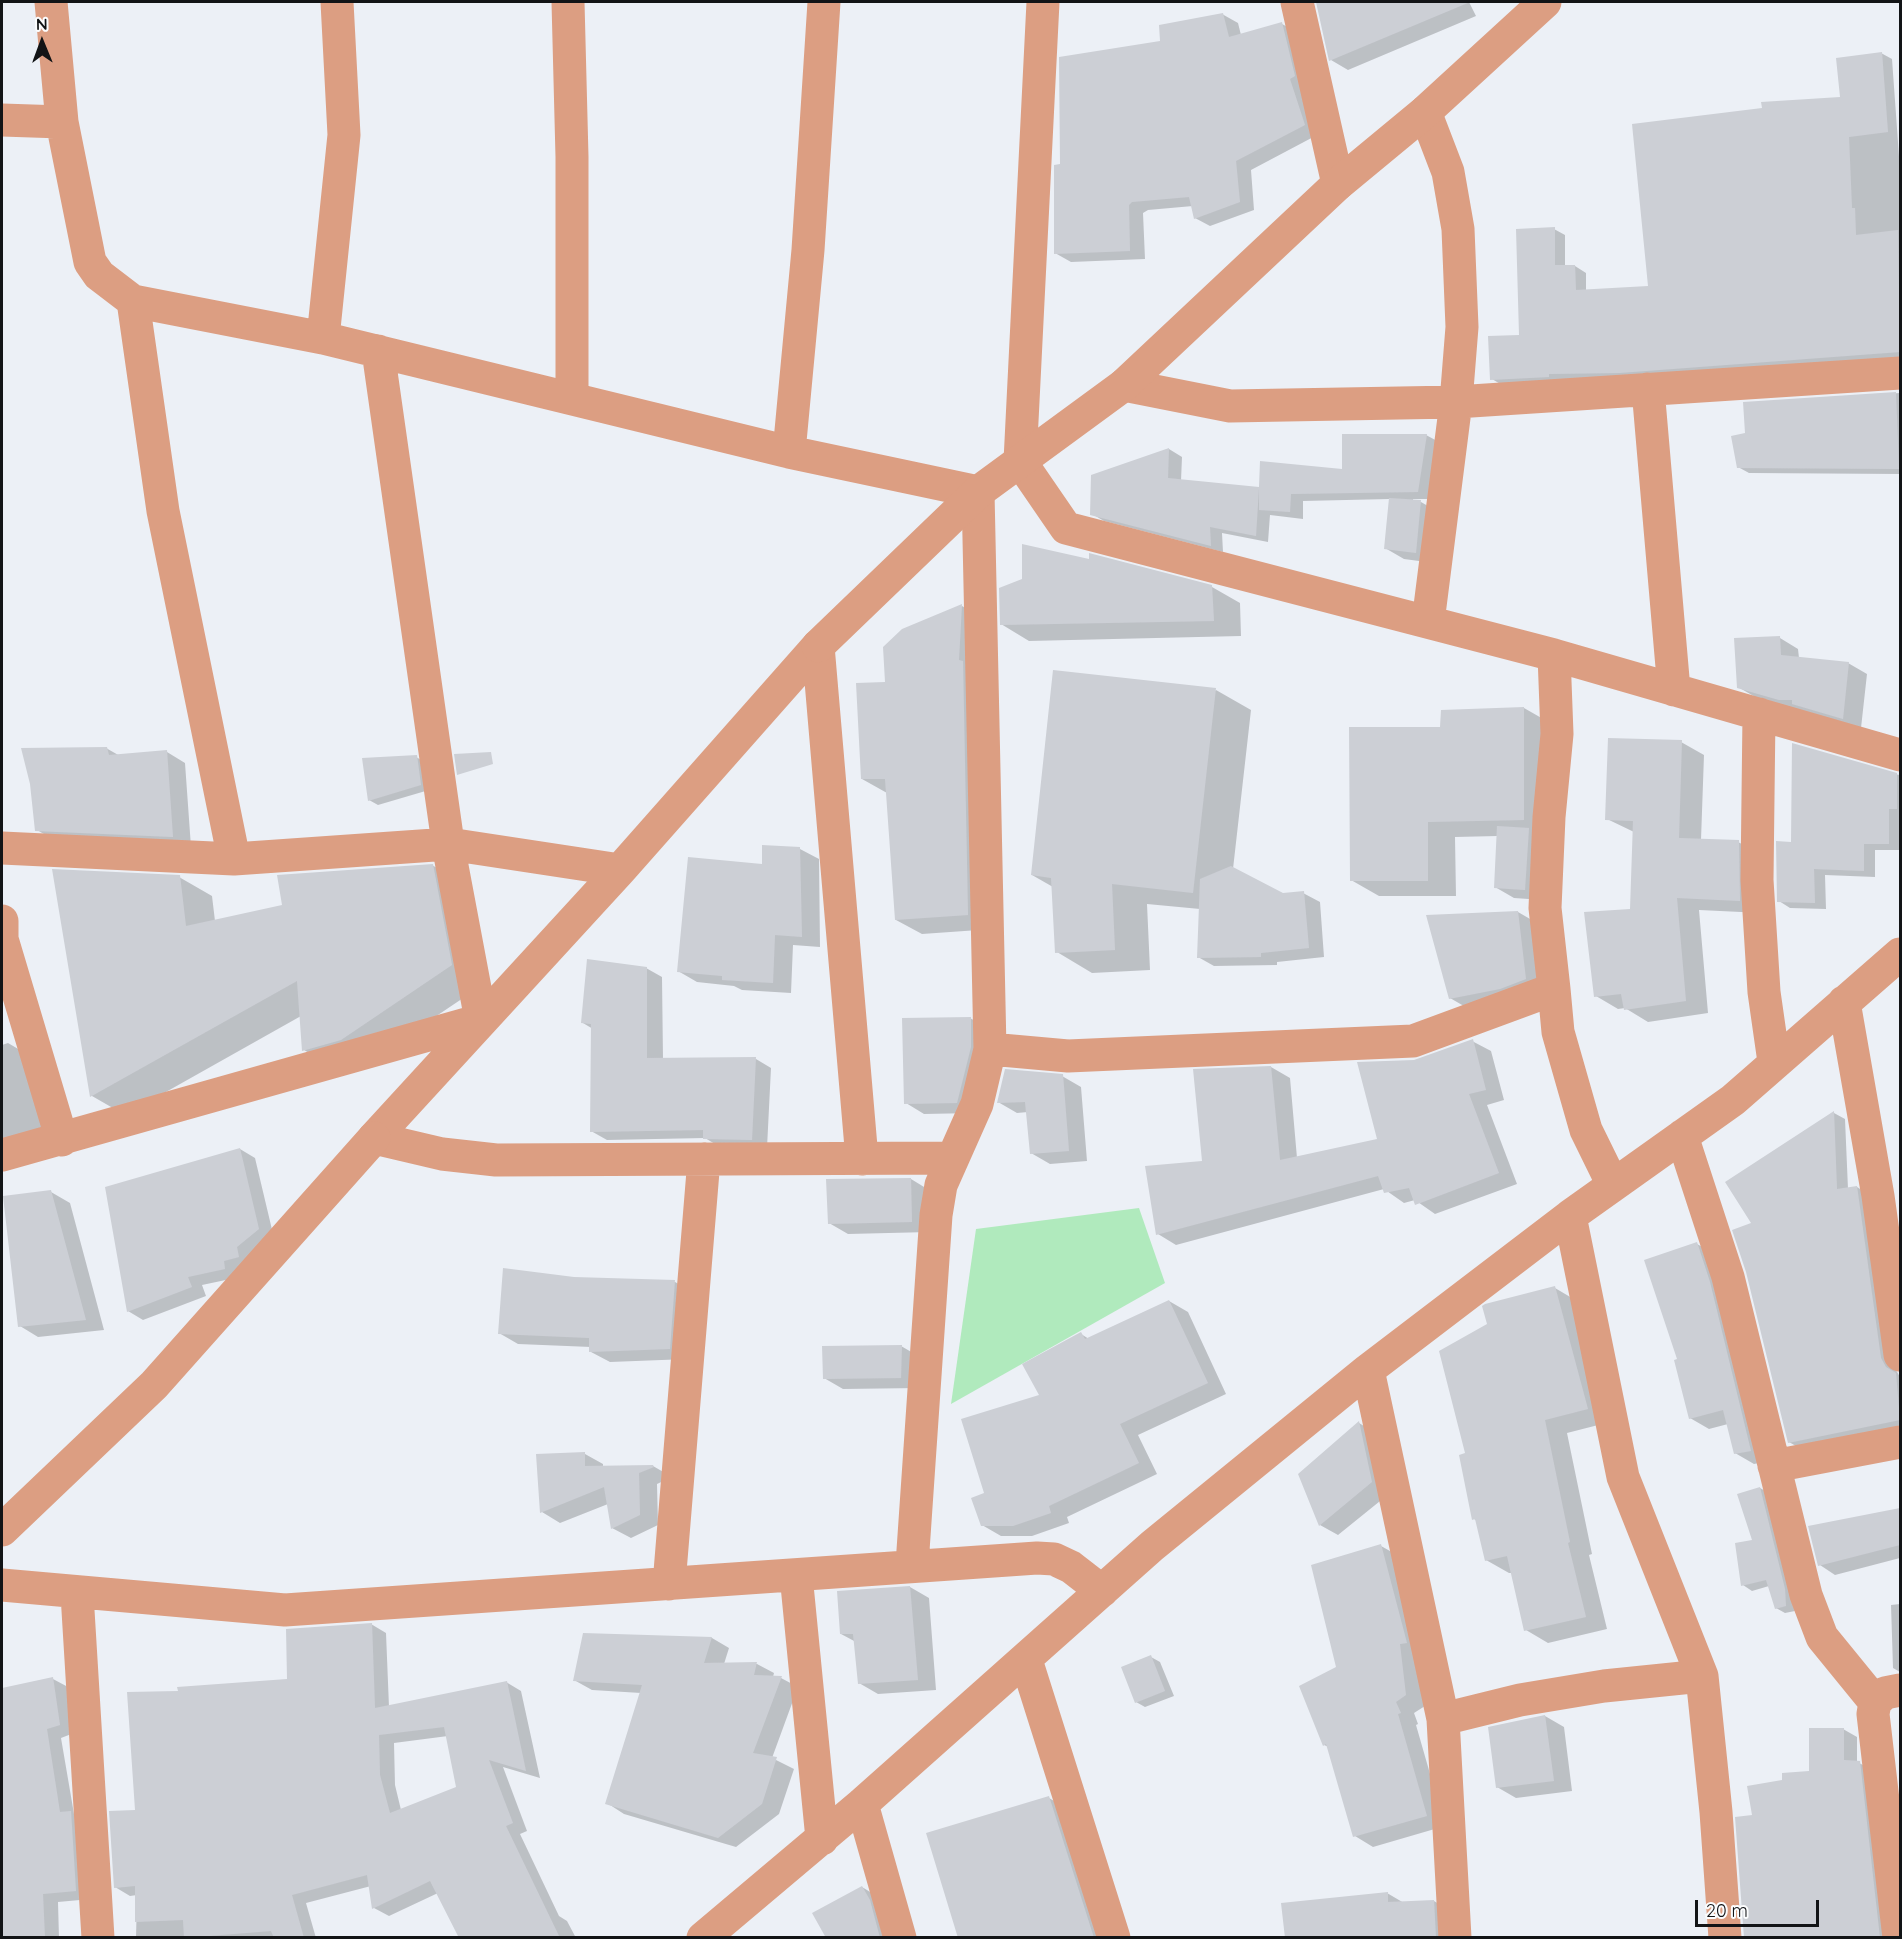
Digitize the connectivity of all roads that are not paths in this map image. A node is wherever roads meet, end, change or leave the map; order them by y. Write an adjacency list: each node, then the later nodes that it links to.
1 (51, 2): 10 (street)
2 (337, 2): 13 (street)
3 (568, 2): 18 (street)
4 (824, 2): 20 (street)
5 (1043, 2): 21 (street)
6 (1297, 2): 11 (street)
7 (1545, 2): 8 (street)
8 (1425, 112): 11 (street); 19 (street)
9 (2, 120): 10 (street)
10 (62, 122): 12 (street)
11 (1338, 184): 16 (street)
12 (133, 301): 13 (street); 31 (street)
13 (323, 338): 14 (street)
14 (378, 351): 18 (street); 29 (street)
15 (1900, 373): 17 (street)
16 (1124, 385): 19 (street); 21 (street)
17 (1648, 389): 19 (street); 26 (street)
18 (572, 397): 20 (street)
19 (1456, 402): 23 (street)
20 (789, 452): 22 (street)
21 (1020, 461): 22 (street); 23 (street)
22 (978, 492): 24 (street); 38 (street)
23 (1428, 622): 25 (street)
24 (818, 646): 32 (street); 46 (street)
25 (1554, 655): 26 (street); 35 (street)
26 (1674, 690): 27 (street)
27 (1759, 714): 28 (street); 39 (street)
28 (1900, 755)
29 (449, 844): 31 (street); 32 (street); 37 (street)
30 (2, 848): 31 (street)
31 (234, 859)
32 (620, 870): 37 (street)
33 (2, 921): 42 (street)
34 (1900, 954): 36 (street)
35 (1554, 989): 38 (street); 47 (street)
36 (1844, 1002): 39 (street); 49 (street)
37 (481, 1020): 41 (street); 42 (street)
38 (990, 1049): 44 (street)
39 (1774, 1062): 40 (street)
40 (1682, 1136): 47 (street); 52 (street)
41 (374, 1138): 45 (street); 53 (street)
42 (62, 1140): 43 (street)
43 (2, 1155)
44 (951, 1158): 46 (street); 54 (street)
45 (704, 1159): 46 (street); 56 (street)
46 (862, 1159)
47 (1613, 1185): 48 (street)
48 (1570, 1216): 50 (street); 61 (street)
49 (1900, 1355)
50 (1368, 1370): 58 (street); 63 (street)
51 (1900, 1442): 52 (street)
52 (1774, 1466): 62 (street)
53 (2, 1530)
54 (912, 1565): 55 (street); 58 (street)
55 (796, 1575): 56 (street); 65 (street)
56 (669, 1584): 59 (street)
57 (2, 1585): 59 (street)
58 (1102, 1591): 60 (street)
59 (78, 1593): 66 (street)
60 (1026, 1660): 64 (street); 69 (street)
61 (1702, 1676): 63 (street); 71 (street)
62 (1888, 1696): 72 (street)
63 (1443, 1719): 70 (street)
64 (862, 1804): 65 (street); 68 (street)
65 (822, 1839): 67 (street)
66 (98, 1938)
67 (703, 1938)
68 (900, 1938)
69 (1114, 1938)
70 (1455, 1938)
71 (1725, 1938)
72 (1899, 1938)

